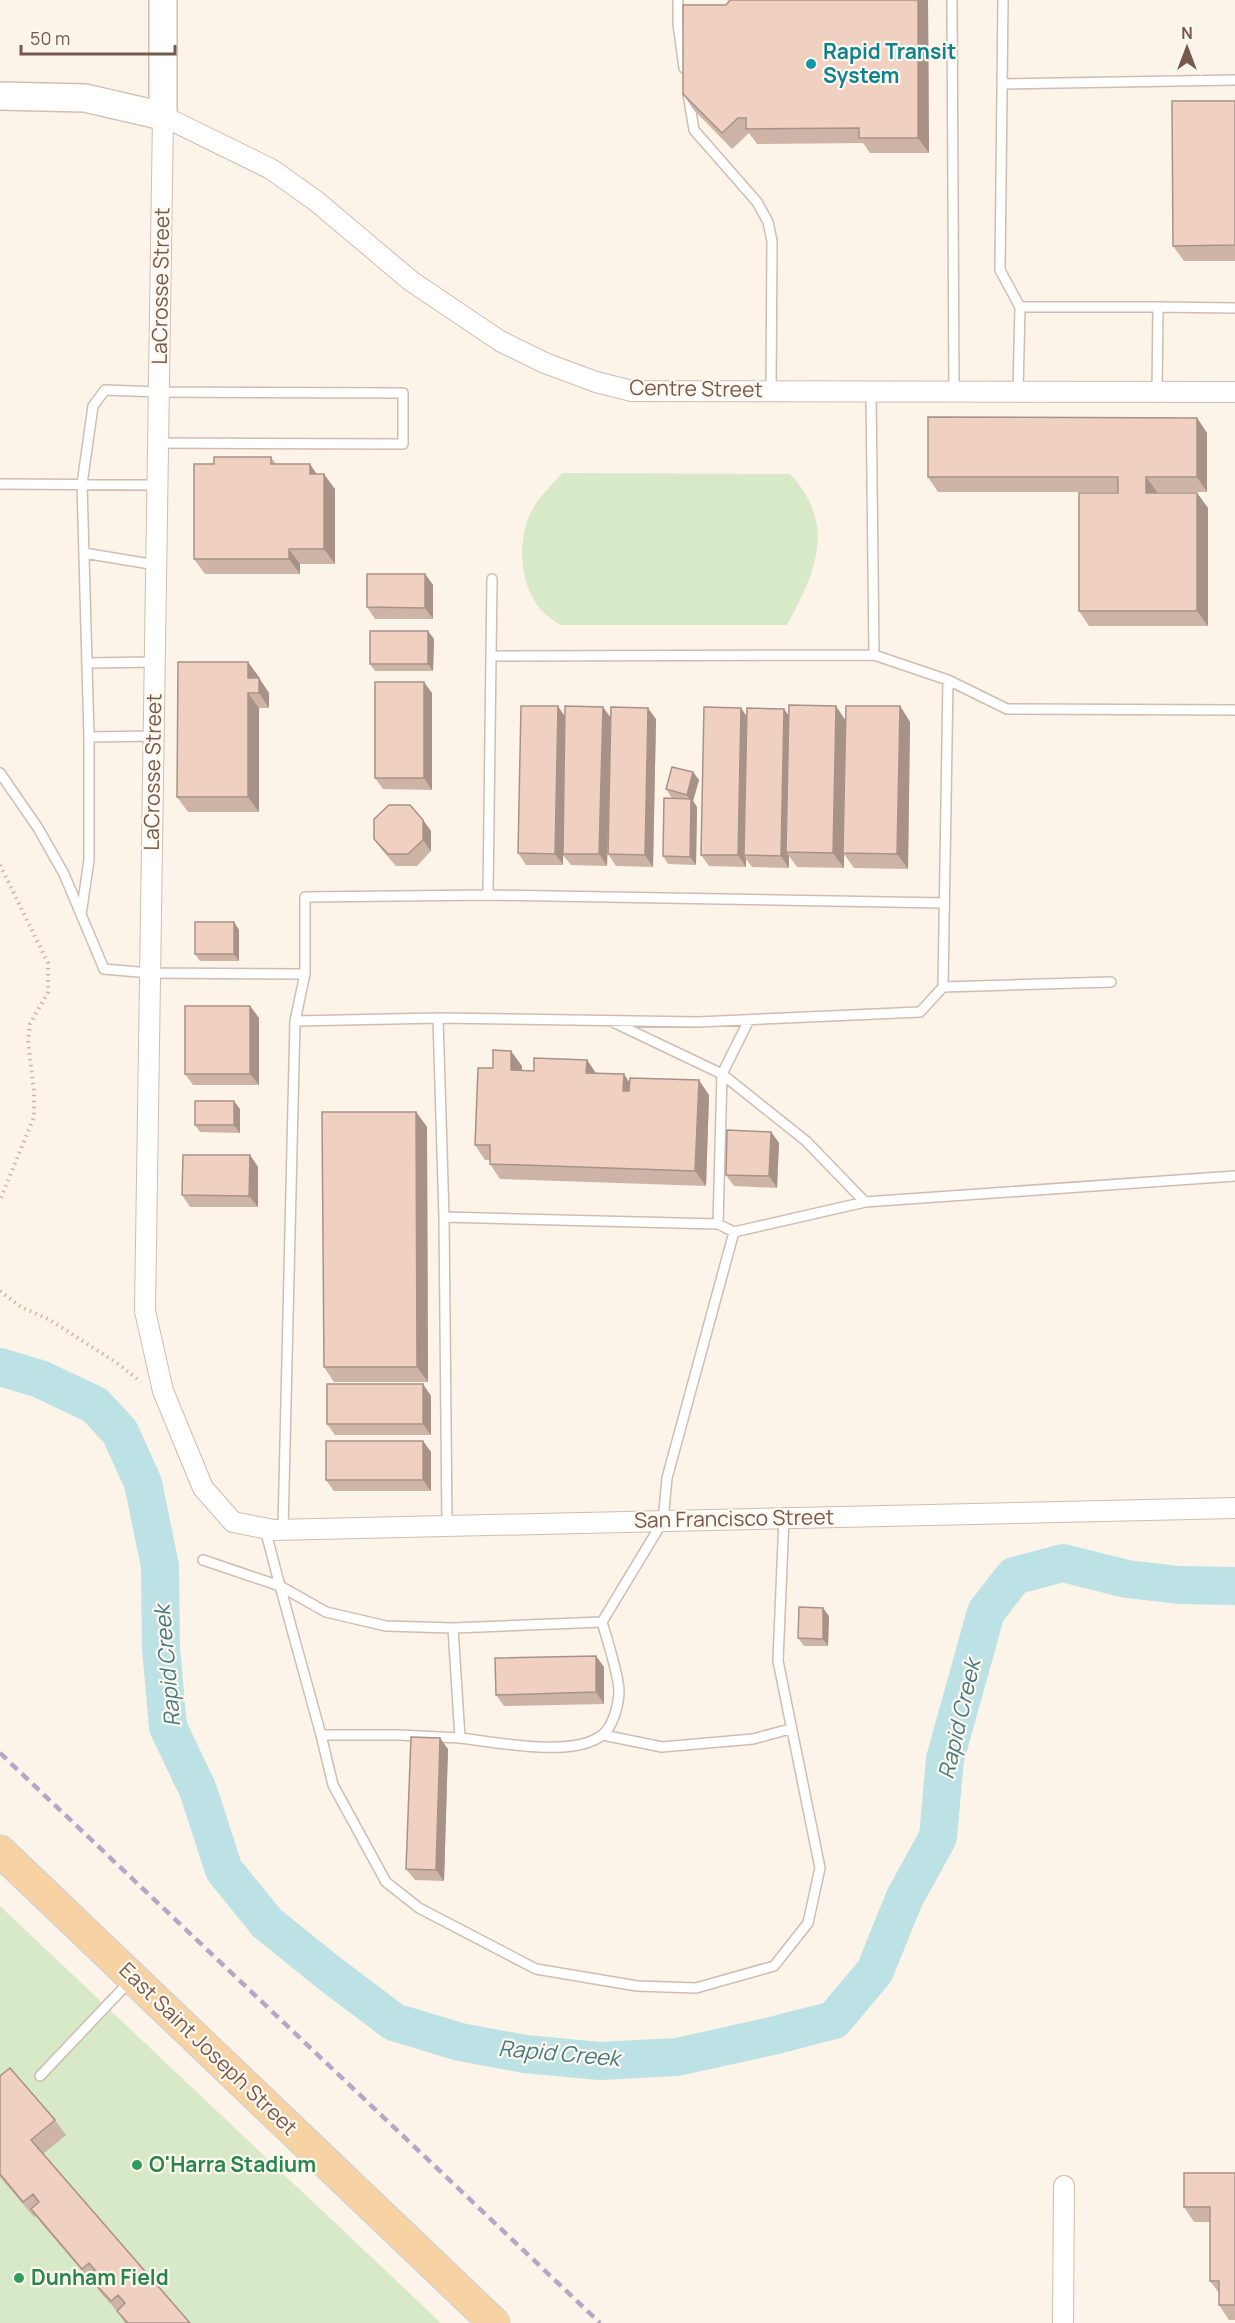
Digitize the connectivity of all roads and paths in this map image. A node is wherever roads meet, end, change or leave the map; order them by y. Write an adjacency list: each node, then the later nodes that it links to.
1 (163, 0): 8 (street, LaCrosse Street)
2 (678, 0): 12 (lane)
3 (952, 0): 15 (lane)
4 (1003, 0): 6 (lane)
5 (1235, 80): 6 (lane)
6 (1003, 84): 9 (lane)
7 (0, 96): 8 (street)
8 (163, 116): 12 (street, Centre Street); 18 (street, LaCrosse Street)
9 (1020, 307): 10 (lane); 13 (lane)
10 (1158, 307): 11 (lane); 16 (lane)
11 (1235, 308)
12 (771, 391): 14 (street, Centre Street)
13 (1018, 391): 15 (street, Centre Street); 16 (street, Centre Street)
14 (871, 392): 15 (street, Centre Street); 26 (lane)
15 (954, 392)
16 (1156, 392): 17 (street, Centre Street)
17 (1235, 392)
18 (159, 393): 19 (street, LaCrosse Street); 19 (lane); 21 (lane)
19 (158, 443): 22 (street, LaCrosse Street)
20 (0, 484): 21 (lane)
21 (82, 484): 22 (lane); 23 (lane)
22 (158, 485): 24 (street, LaCrosse Street)
23 (84, 553): 24 (lane); 29 (lane)
24 (156, 565): 28 (street, LaCrosse Street)
25 (492, 579): 27 (lane)
26 (874, 655): 27 (lane); 30 (lane)
27 (491, 656): 36 (lane)
28 (155, 662): 29 (lane); 32 (street, LaCrosse Street)
29 (87, 663): 33 (lane)
30 (948, 680): 31 (lane); 37 (lane)
31 (1235, 710)
32 (154, 736): 33 (lane); 39 (street, LaCrosse Street)
33 (89, 737): 38 (lane)
34 (0, 773): 38 (lane)
35 (0, 865): 49 (path)
36 (488, 895): 37 (lane); 40 (lane)
37 (944, 903): 42 (lane)
38 (81, 915): 39 (lane)
39 (150, 973): 40 (lane); 55 (street, LaCrosse Street)
40 (305, 974): 45 (lane)
41 (1111, 982): 42 (lane)
42 (943, 987): 44 (lane)
43 (438, 1018): 45 (lane); 46 (lane); 51 (lane)
44 (749, 1020): 46 (lane); 47 (lane)
45 (295, 1021): 61 (lane)
46 (610, 1021): 47 (lane)
47 (722, 1074): 50 (lane); 52 (lane)
48 (1235, 1176): 50 (lane)
49 (0, 1200)
50 (865, 1202): 53 (lane)
51 (444, 1217): 52 (lane); 60 (lane)
52 (718, 1224): 53 (lane)
53 (734, 1232): 58 (lane)
54 (0, 1291): 55 (path)
55 (163, 1391): 59 (street, LaCrosse Street)
56 (1235, 1508): 57 (street, San Francisco Street)
57 (784, 1518): 58 (street, San Francisco Street); 66 (lane)
58 (663, 1521): 60 (street, San Francisco Street); 64 (lane)
59 (233, 1522): 61 (street, San Francisco Street)
60 (447, 1526): 61 (street, San Francisco Street)
61 (274, 1529): 63 (lane)
62 (203, 1560): 63 (lane)
63 (280, 1586): 65 (lane); 67 (lane)
64 (602, 1622): 65 (lane); 68 (lane)
65 (453, 1628): 69 (lane)
66 (790, 1729): 67 (lane); 68 (lane)
67 (321, 1735): 69 (lane)
68 (603, 1735): 69 (lane)
69 (460, 1738)
70 (0, 1851): 71 (main road, East Saint Joseph Street)
71 (133, 1978): 72 (lane); 74 (main road, East Saint Joseph Street)
72 (40, 2076)
73 (1064, 2186): 75 (street)
74 (494, 2323)
75 (1063, 2323)

